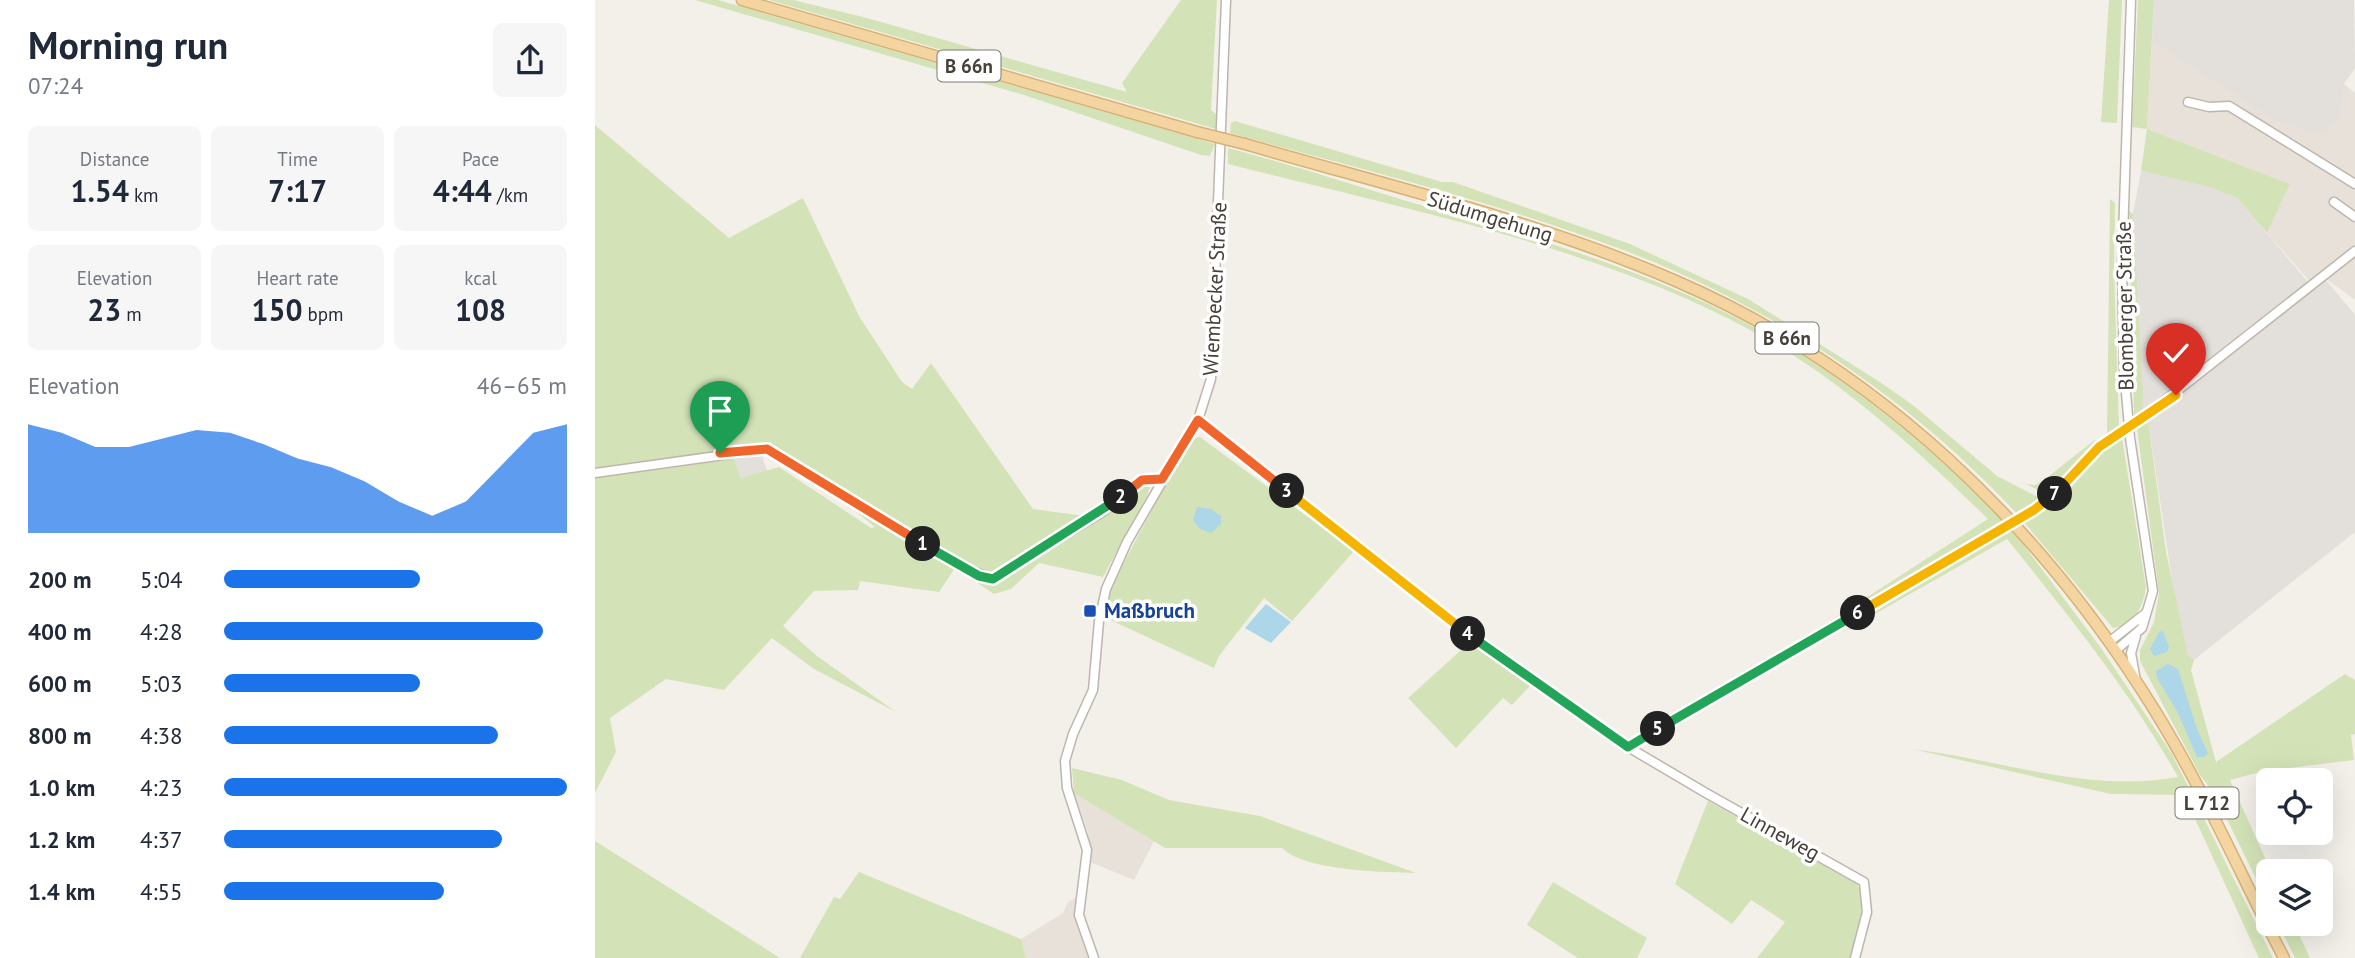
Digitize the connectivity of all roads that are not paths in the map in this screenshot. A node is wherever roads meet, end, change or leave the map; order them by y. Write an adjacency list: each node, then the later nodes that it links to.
1 (741, 0): 14 (main road, Südumgehung / B 66n, bridge)
2 (1226, 0): 9 (street, Wiembecker Straße)
3 (2131, 0): 12 (street, Blomberger Straße)
4 (2188, 103): 5 (street)
5 (2355, 184)
6 (2334, 202): 7 (street)
7 (2355, 217)
8 (2355, 251): 16 (street, bridge)
9 (1198, 420): 11 (street, Wiembecker Straße); 16 (street)
10 (595, 473): 11 (street)
11 (1162, 479): 17 (street, Wiembecker Straße)
12 (2148, 610): 13 (street, Blomberger Straße); 14 (street)
13 (2136, 636): 14 (street, Blomberger Straße); 15 (street)
14 (2112, 647): 15 (main road, L 712)
15 (2137, 684): 19 (main road, L 712)
16 (1628, 747): 18 (street, Linneweg)
17 (1094, 958)
18 (1855, 958)
19 (2284, 958)

